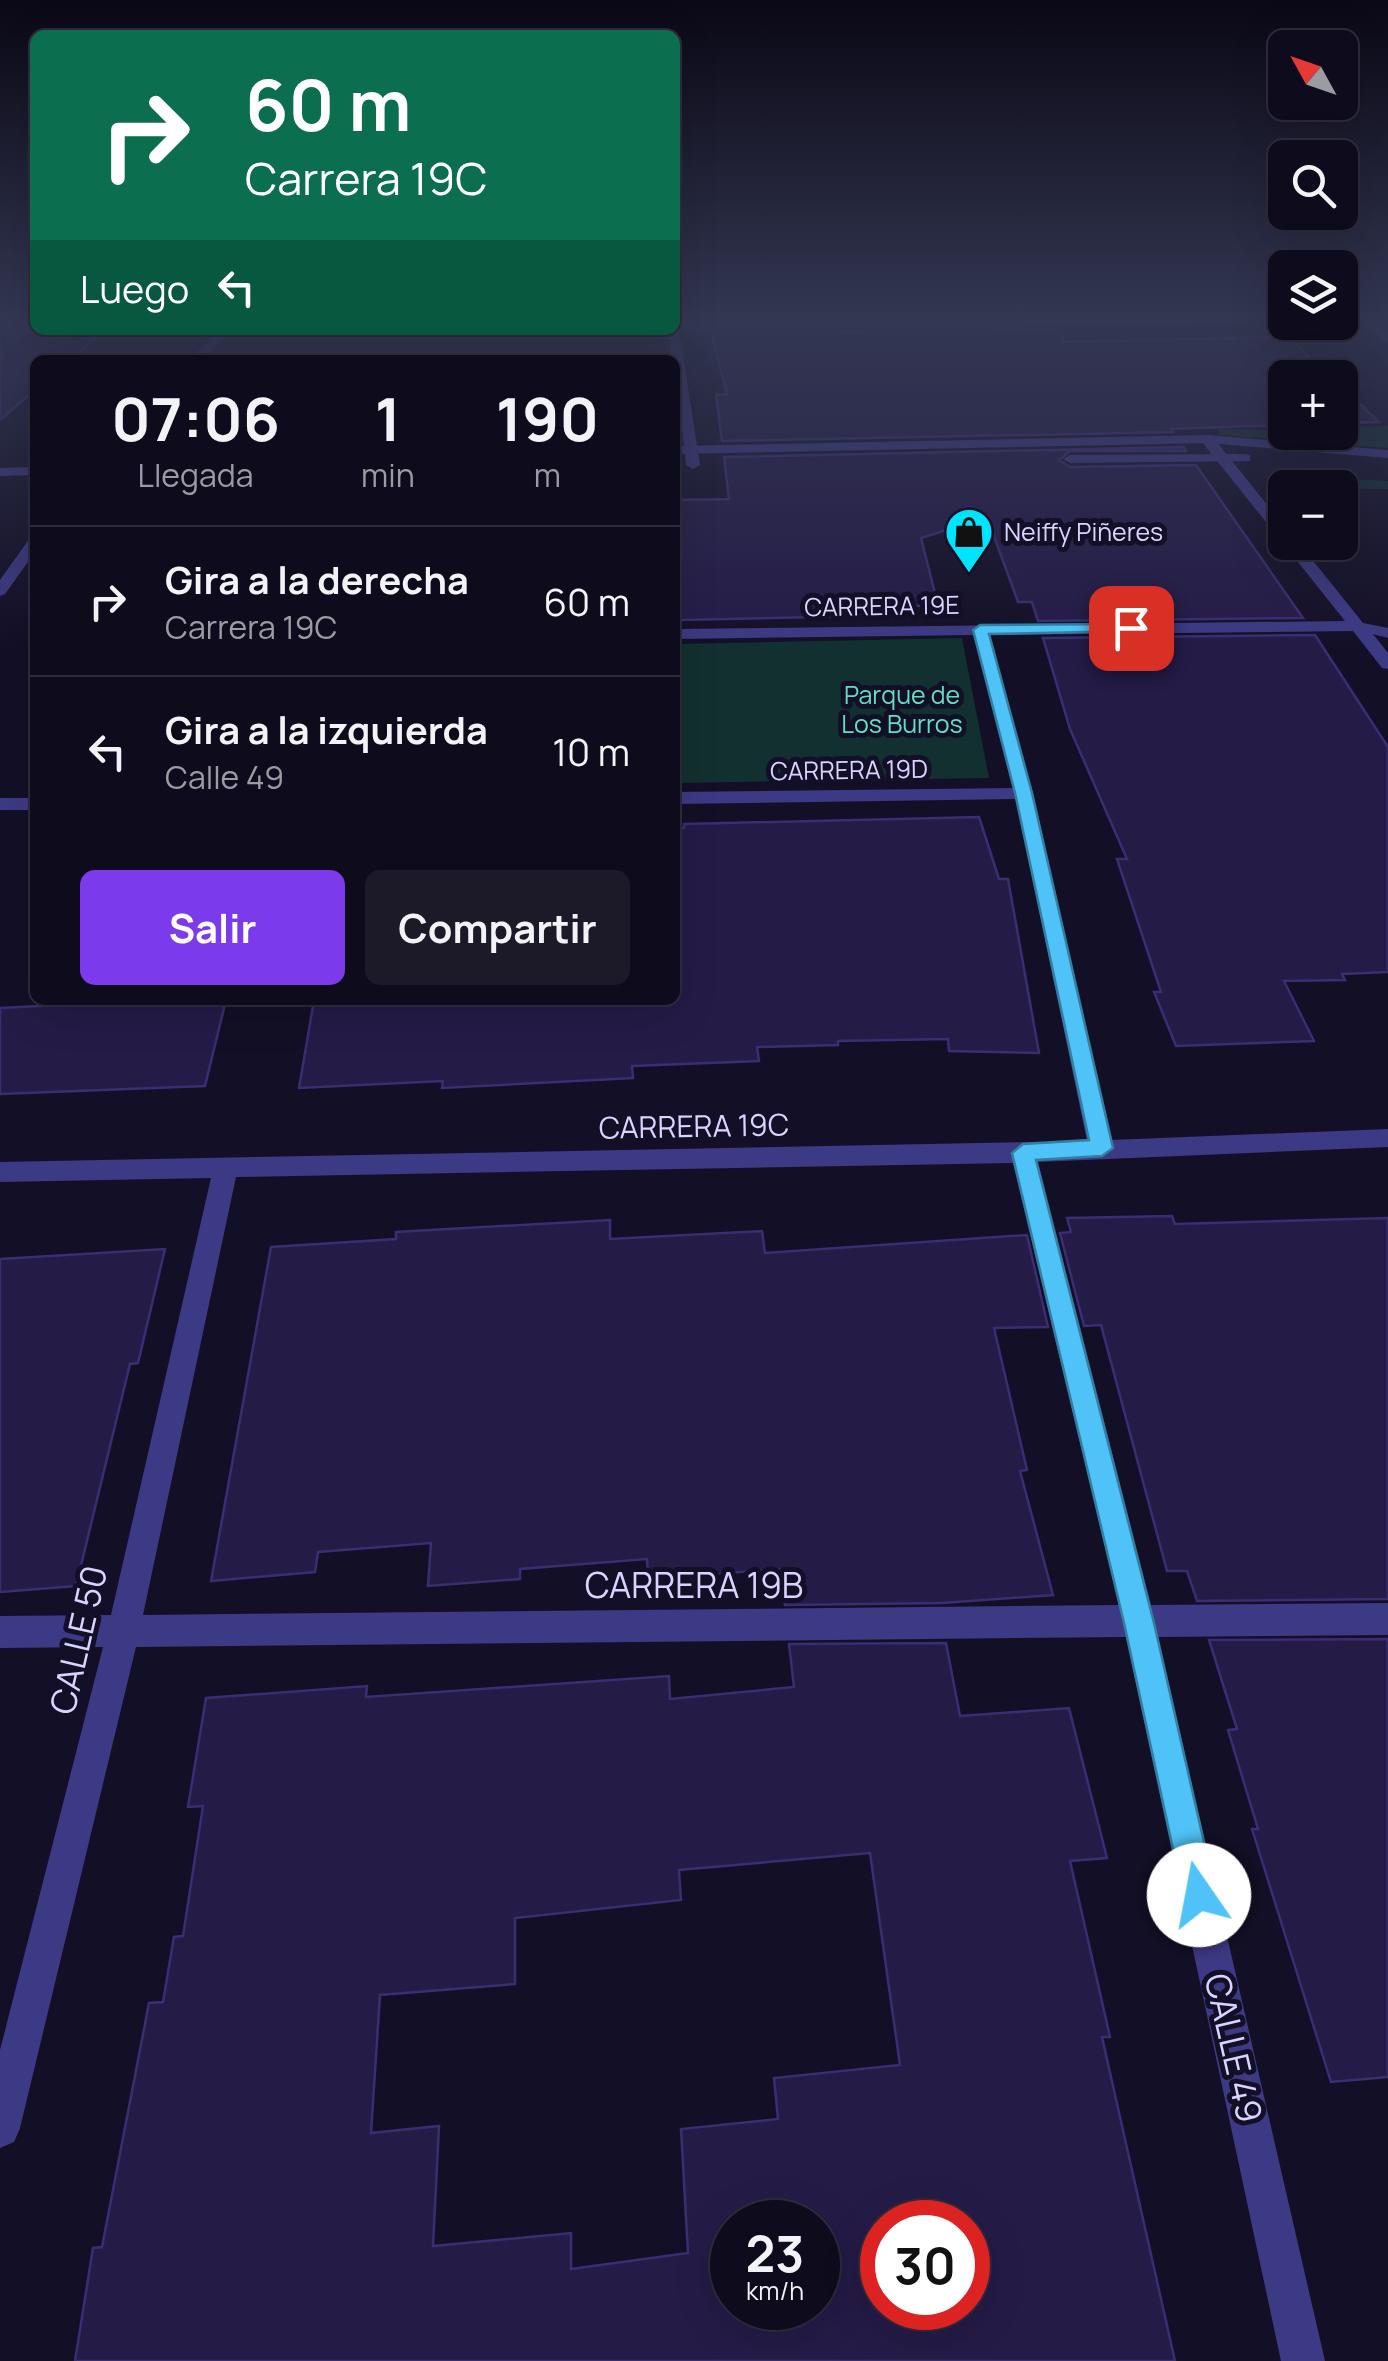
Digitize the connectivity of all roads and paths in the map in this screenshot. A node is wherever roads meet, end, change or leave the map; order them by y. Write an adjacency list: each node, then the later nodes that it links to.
1 (689, 429): 5 (street)
2 (1207, 439): 4 (street); 5 (street); 6 (street)
3 (680, 452): 5 (street)
4 (1388, 454)
5 (693, 457): 8 (street); 9 (street)
6 (1222, 457): 7 (street); 10 (street); 13 (street)
7 (1046, 460)
8 (869, 462)
9 (680, 463)
10 (1388, 469)
11 (30, 471): 12 (street)
12 (0, 472)
13 (1268, 515)
14 (30, 547): 16 (street)
15 (1305, 560): 17 (street)
16 (0, 590)
17 (1358, 626): 18 (street, CARRERA 19E); 19 (street, CARRERA 19E); 21 (street)
18 (980, 630): 20 (street, CARRERA 19E); 22 (street)
19 (1388, 633)
20 (680, 634)
21 (1388, 664)
22 (1024, 793): 23 (street, CARRERA 19D); 27 (street)
23 (680, 798)
24 (0, 804): 25 (street)
25 (30, 804)
26 (1388, 1138): 27 (street, CARRERA 19C)
27 (1102, 1148): 28 (street, CARRERA 19C)
28 (1023, 1153): 29 (street, CARRERA 19C); 32 (street, CALLE 49)
29 (226, 1168): 30 (street, CARRERA 19C); 33 (street, CALLE 50)
30 (0, 1172)
31 (1388, 1619): 32 (street, CARRERA 19B)
32 (1139, 1623): 33 (street, CARRERA 19B); 36 (street, CALLE 49)
33 (124, 1630): 34 (street, CARRERA 19B); 35 (street, CALLE 50)
34 (0, 1632)
35 (0, 2128)
36 (1303, 2361)

